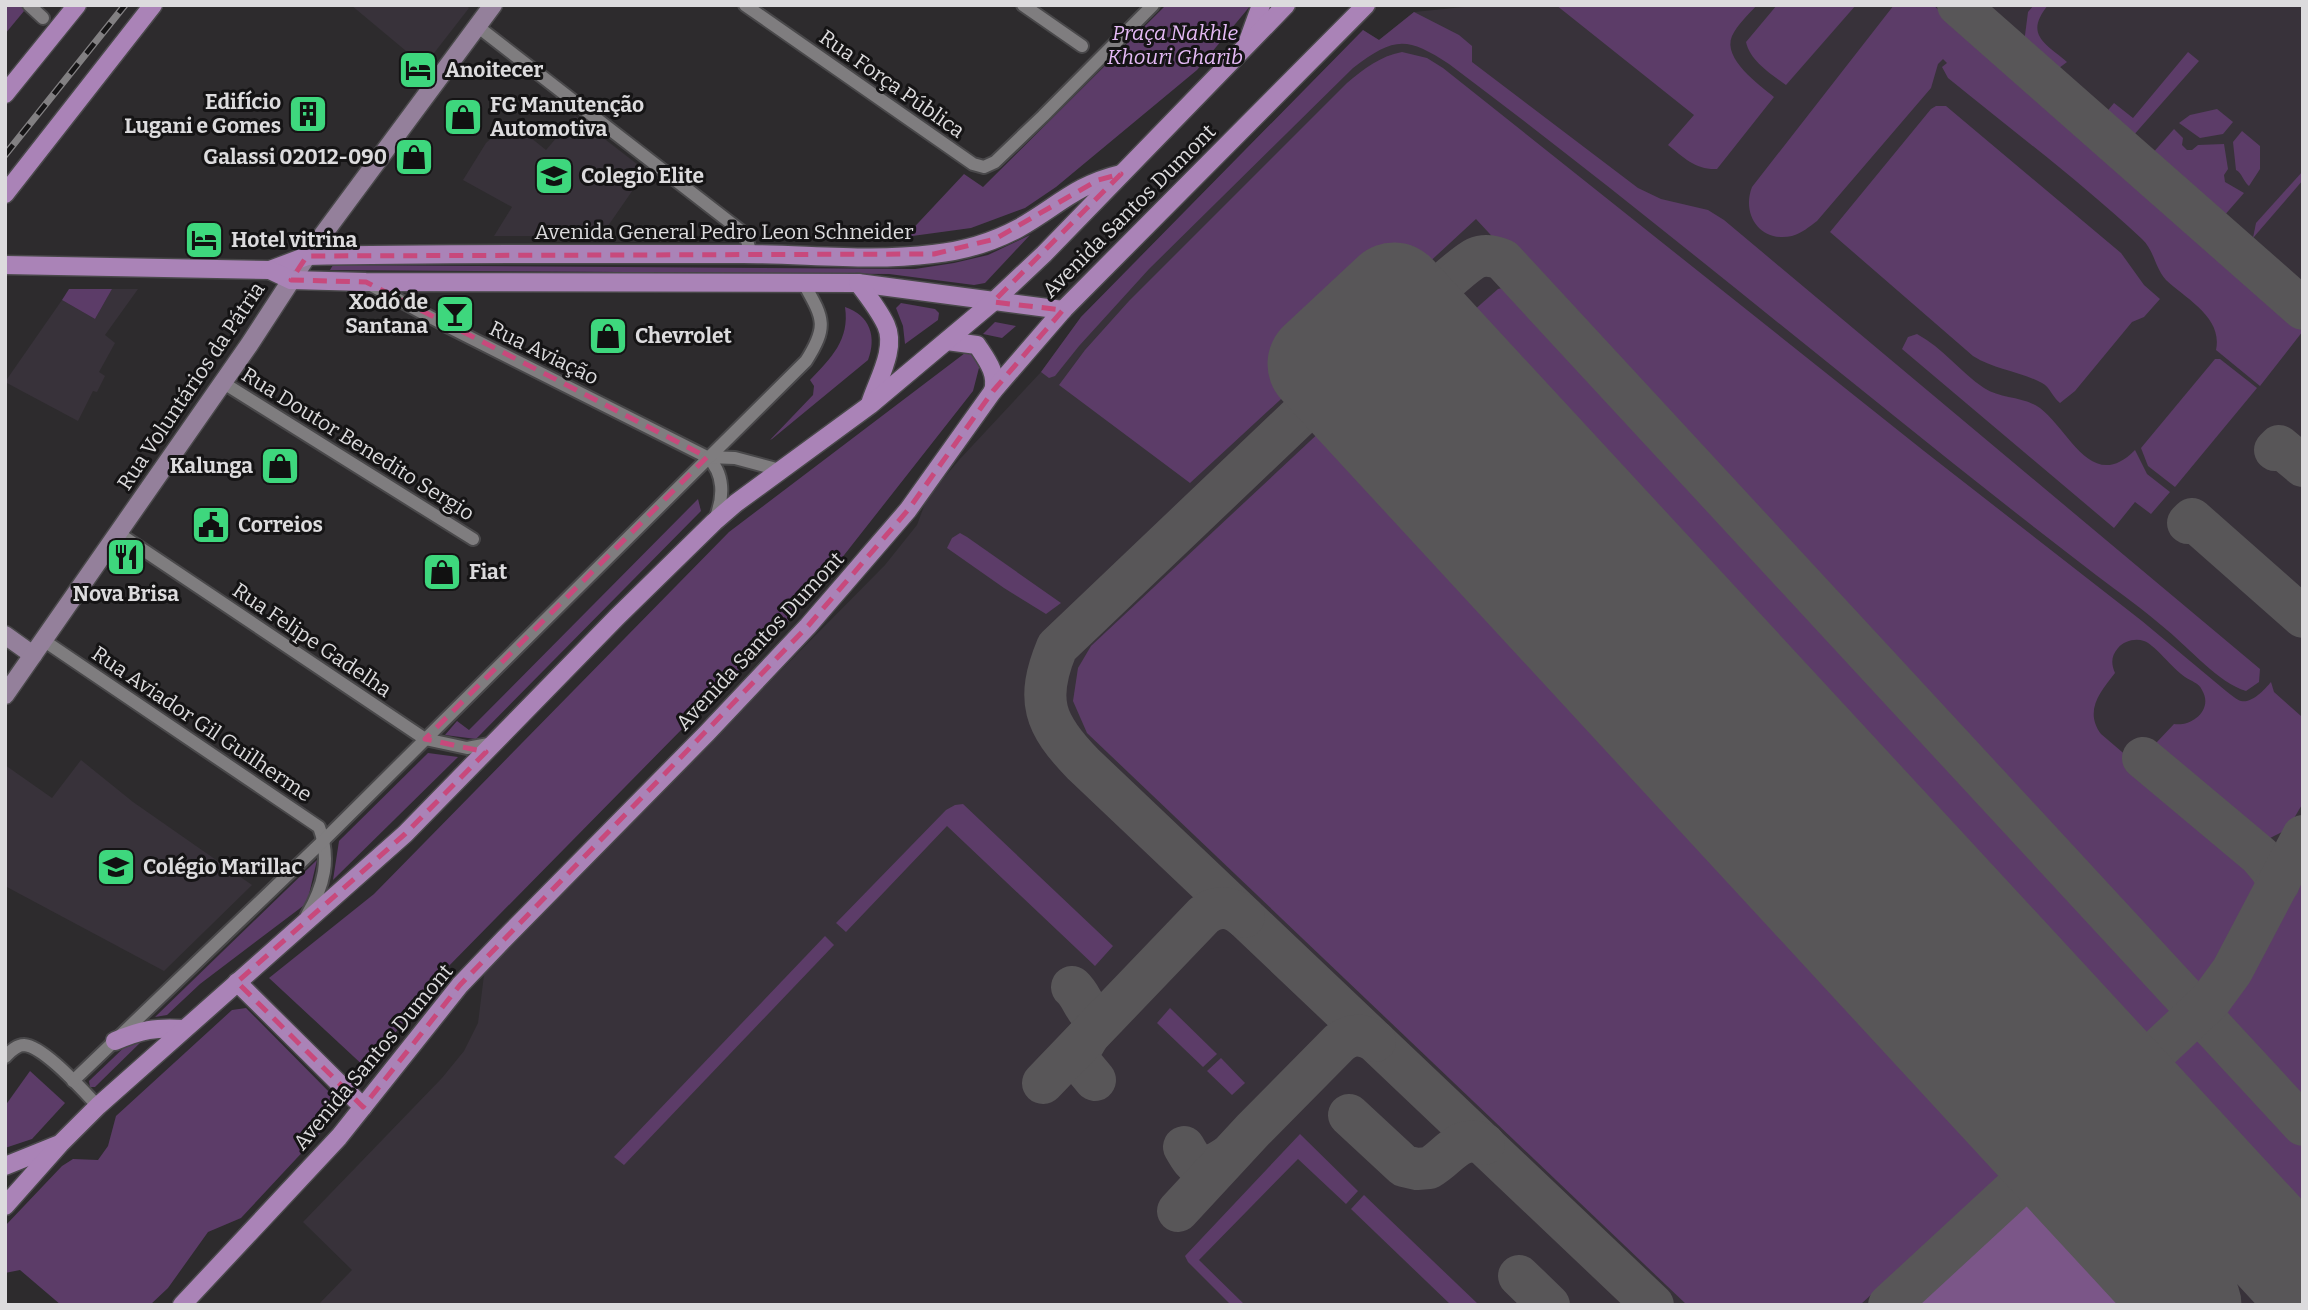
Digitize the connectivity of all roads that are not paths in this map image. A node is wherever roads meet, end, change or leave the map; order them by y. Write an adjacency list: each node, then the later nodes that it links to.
1 (29, 5): 11 (street)
2 (77, 5): 15 (main road)
3 (153, 5): 17 (main road)
4 (493, 5): 12 (main road, Rua Voluntários da Pátria)
5 (746, 5): 7 (street, Rua Força Pública)
6 (1023, 5): 13 (street)
7 (1153, 5)
8 (1261, 5): 14 (main road)
9 (1286, 5): 14 (main road, Avenida Santos Dumont)
10 (1366, 5): 27 (main road, Avenida Santos Dumont)
11 (43, 18)
12 (477, 26): 18 (street); 19 (main road, Rua Voluntários da Pátria)
13 (1082, 46)
14 (1246, 47): 16 (main road, Avenida Santos Dumont)
15 (5, 94)
16 (1121, 174): 18 (main road, Avenida General Pedro Leon Schneider); 26 (main road, Avenida Santos Dumont)
17 (5, 194)
18 (751, 254): 19 (main road, Avenida General Pedro Leon Schneider)
19 (307, 256): 21 (main road); 22 (main road, Rua Voluntários da Pátria)
20 (5, 265): 21 (main road)
21 (270, 270): 22 (main road)
22 (291, 280): 23 (main road); 29 (main road, Rua Voluntários da Pátria)
23 (366, 282): 24 (main road); 32 (street, Rua Aviação)
24 (803, 282): 25 (main road); 32 (street)
25 (858, 283): 26 (main road); 31 (main road)
26 (994, 301): 27 (main road); 28 (main road, Avenida Santos Dumont)
27 (1063, 310): 30 (main road, Avenida Santos Dumont)
28 (947, 341): 30 (main road); 31 (main road, Avenida Santos Dumont)
29 (222, 382): 35 (main road, Rua Voluntários da Pátria); 36 (street, Rua Doutor Benedito Sergio)
30 (993, 391): 51 (main road, Avenida Santos Dumont)
31 (870, 405): 33 (main road, Avenida Santos Dumont)
32 (707, 457): 33 (street, Rua Aviação); 34 (street); 41 (street)
33 (780, 470): 34 (main road, Avenida Santos Dumont)
34 (714, 522): 42 (main road, Avenida Santos Dumont)
35 (118, 533): 38 (main road, Rua Voluntários da Pátria); 41 (street, Rua Felipe Gadelha)
36 (473, 539)
37 (5, 635): 39 (main road)
38 (43, 640): 39 (main road, Rua Voluntários da Pátria); 43 (street, Rua Aviador Gil Guilherme)
39 (33, 655): 40 (main road, Rua Voluntários da Pátria)
40 (5, 695)
41 (425, 739): 42 (street, Rua Felipe Gadelha); 43 (street)
42 (495, 743): 44 (main road, Avenida Santos Dumont)
43 (324, 840): 44 (street); 47 (street)
44 (299, 929): 45 (main road, Avenida Santos Dumont)
45 (237, 982): 46 (main road, Avenida Santos Dumont); 51 (main road)
46 (184, 1029): 47 (main road); 50 (main road, Avenida Santos Dumont)
47 (115, 1041): 49 (street)
48 (5, 1057): 49 (street)
49 (73, 1080): 50 (street)
50 (98, 1106): 52 (main road, Avenida Santos Dumont)
51 (363, 1107): 55 (main road, Avenida Santos Dumont)
52 (61, 1144): 53 (main road); 54 (main road, Avenida Santos Dumont)
53 (5, 1166)
54 (5, 1206)
55 (181, 1305)

